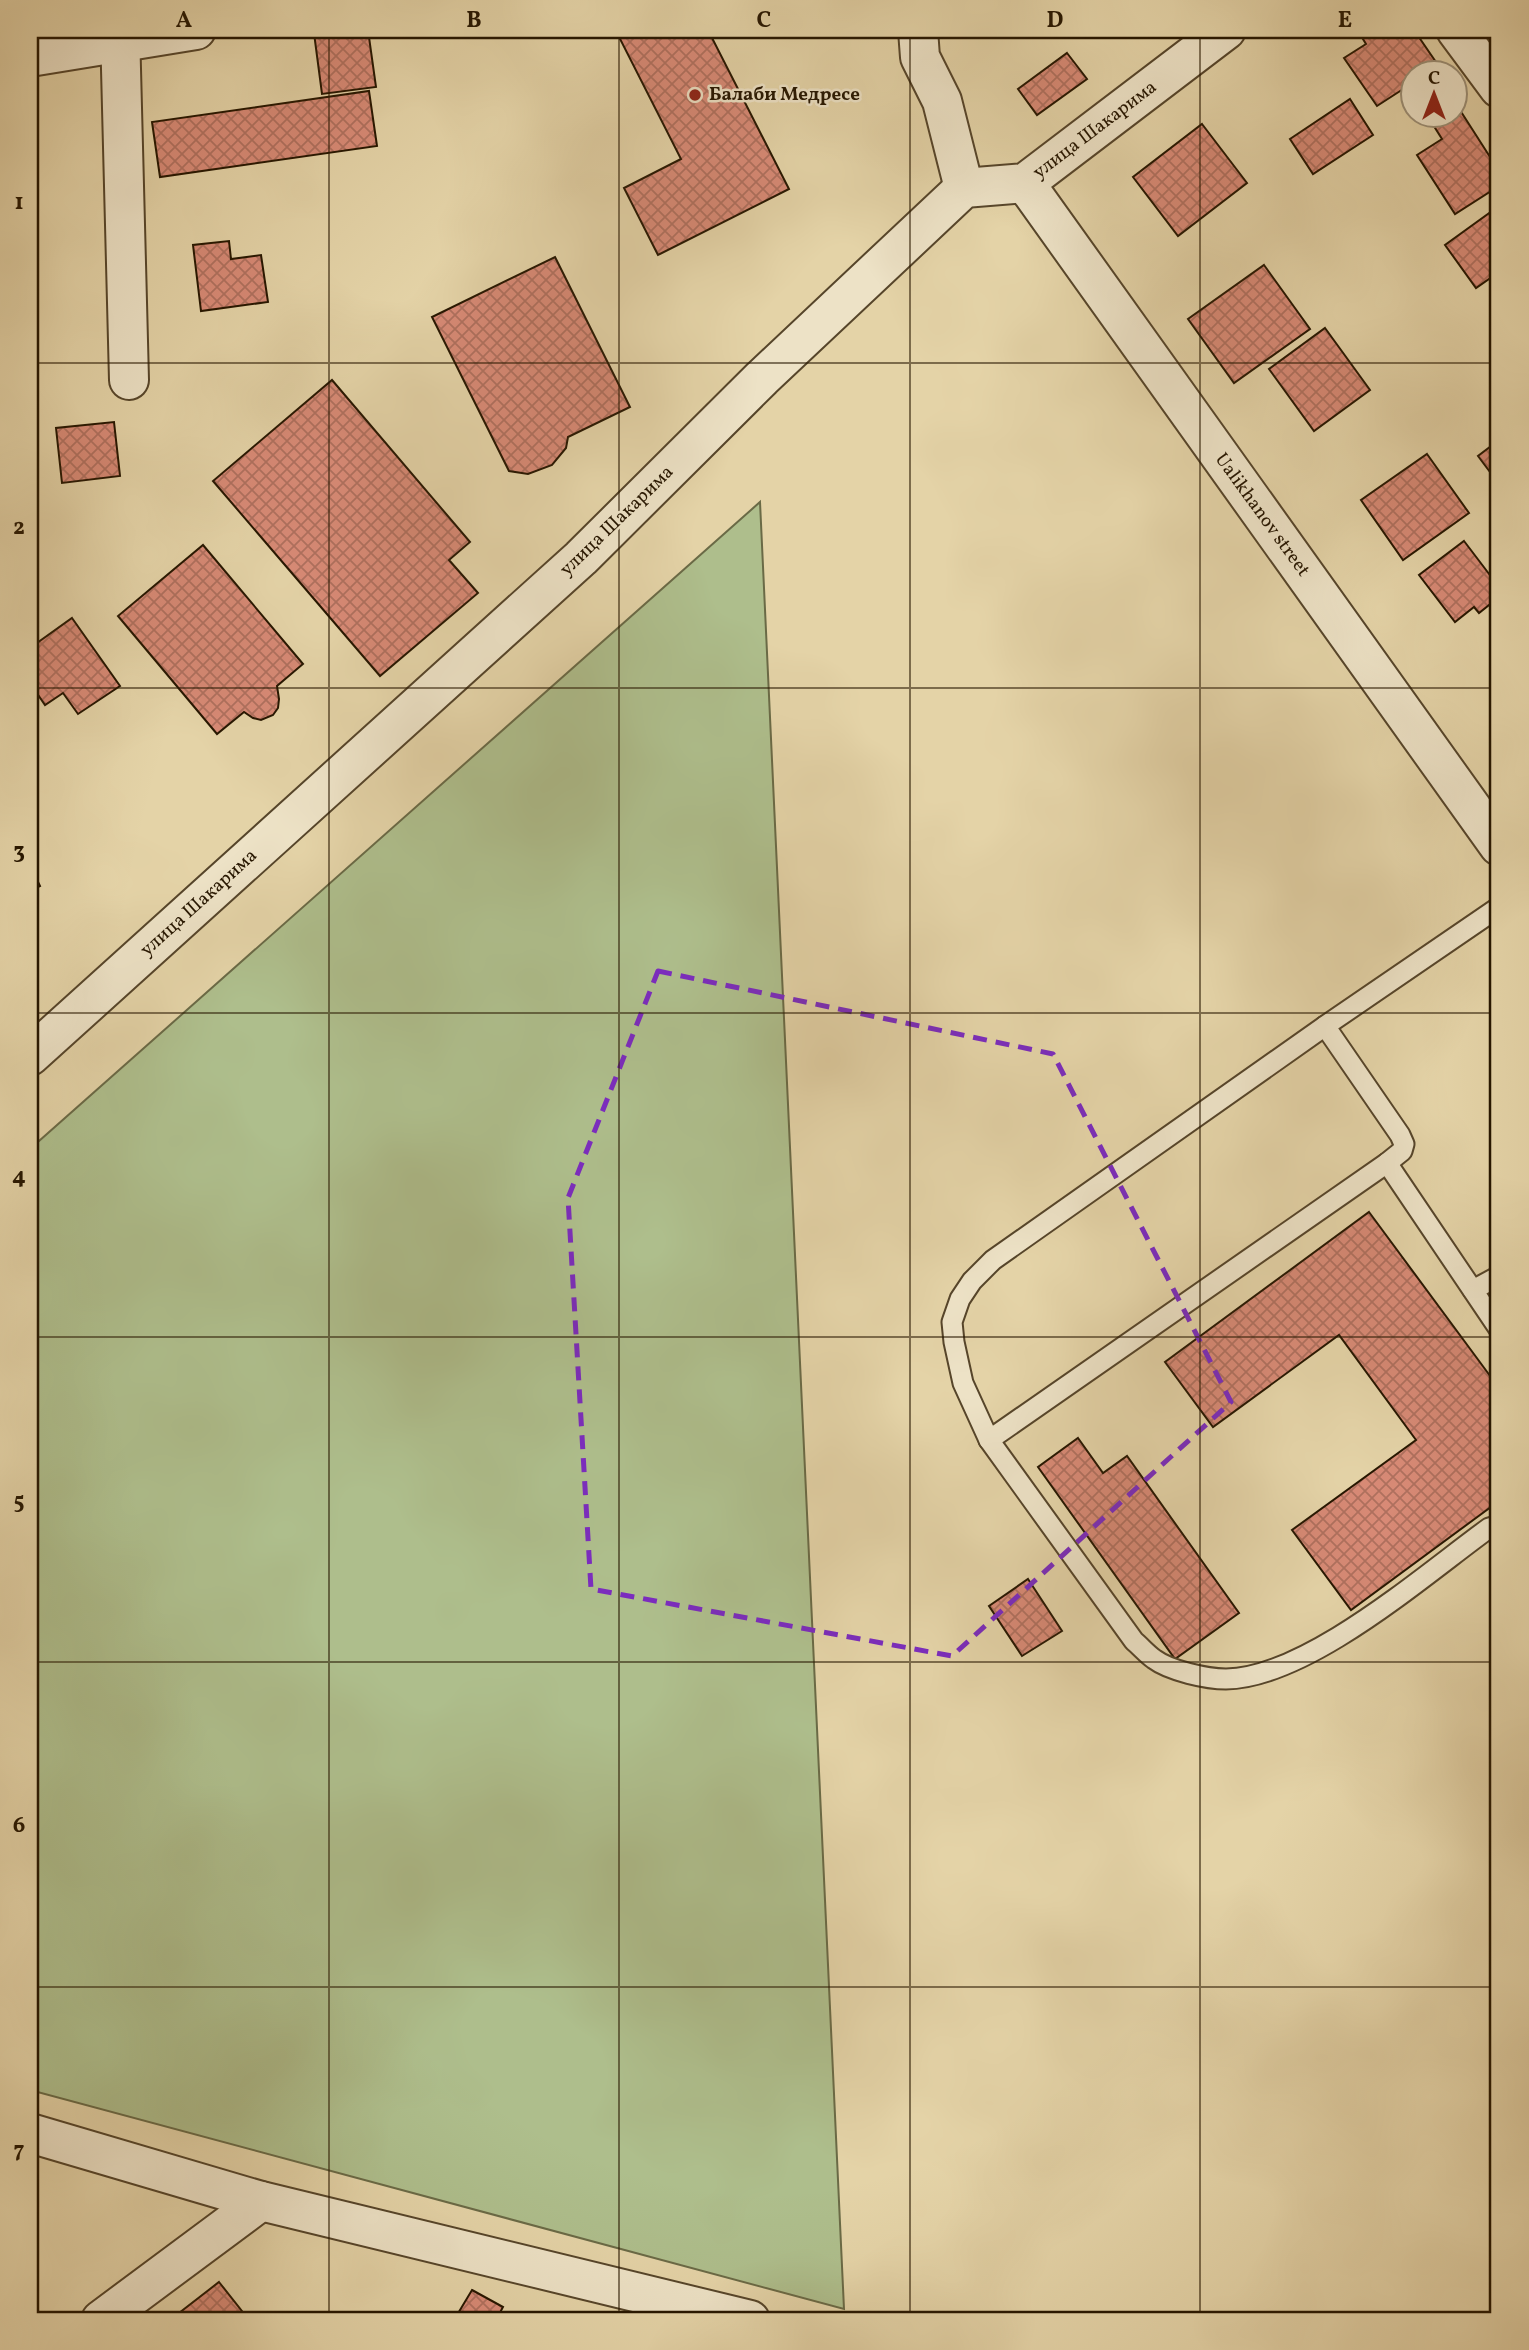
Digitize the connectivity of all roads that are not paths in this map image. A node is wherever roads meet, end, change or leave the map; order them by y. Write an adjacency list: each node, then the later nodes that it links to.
1 (196, 30): 5 (street)
2 (890, 30): 6 (street)
3 (1226, 30): 9 (street, улица Шакарима)
4 (1456, 30): 8 (street)
5 (120, 35): 7 (street); 11 (street)
6 (919, 43): 10 (street)
7 (30, 57)
8 (1499, 88)
9 (1026, 183): 10 (street, улица Шакарима); 12 (street, Ualikhanov street)
10 (964, 188): 15 (street, улица Шакарима)
11 (129, 380)
12 (1499, 846)
13 (1499, 907): 14 (lane)
14 (1325, 1026): 16 (lane); 20 (lane)
15 (30, 1056)
16 (1387, 1163): 18 (lane); 20 (lane)
17 (1499, 1276): 18 (lane)
18 (1474, 1290): 19 (lane)
19 (1499, 1329)
20 (989, 1440): 21 (lane)
21 (1499, 1525)
22 (30, 2133): 23 (street)
23 (261, 2200): 24 (street); 25 (street)
24 (101, 2320)
25 (750, 2320)

